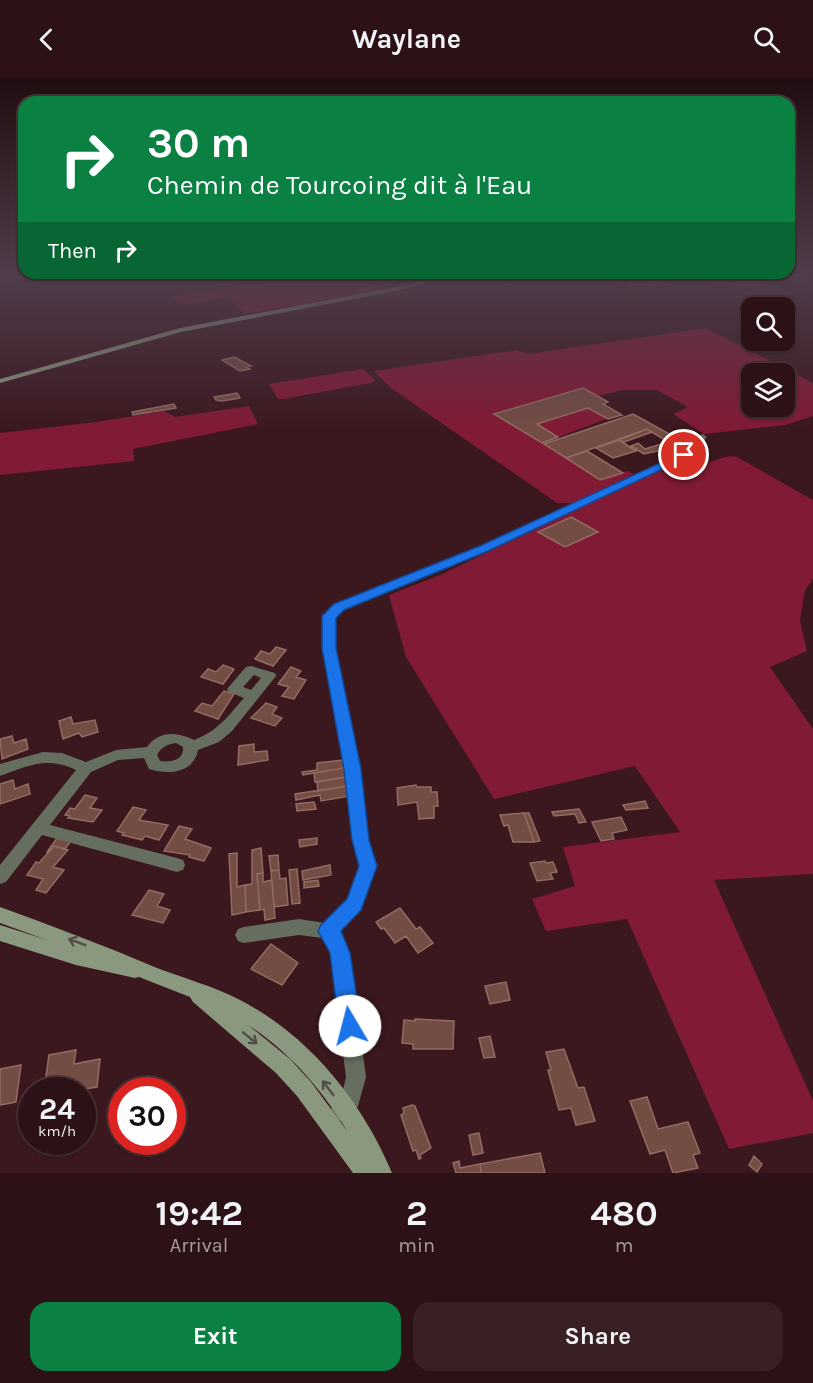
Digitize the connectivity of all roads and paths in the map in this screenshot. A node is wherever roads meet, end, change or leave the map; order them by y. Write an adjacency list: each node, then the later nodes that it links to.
1 (201, 327): 2 (street)
2 (0, 381)
3 (703, 437): 13 (street)
4 (253, 696): 5 (street)
5 (191, 747): 6 (street); 6 (street)
6 (151, 752): 7 (street)
7 (86, 768): 8 (street); 9 (street)
8 (0, 770)
9 (38, 828): 10 (street); 11 (street)
10 (177, 865)
11 (0, 877)
12 (0, 915): 16 (street, one-way to 12)
13 (328, 931): 15 (street); 18 (street)
14 (0, 933): 16 (street)
15 (244, 935)
16 (150, 973): 17 (street)
17 (188, 988): 18 (street, one-way to 17); 19 (street, one-way to 19)
18 (344, 1108): 19 (street); 21 (street)
19 (328, 1122): 20 (street)
20 (366, 1173)
21 (381, 1173)

